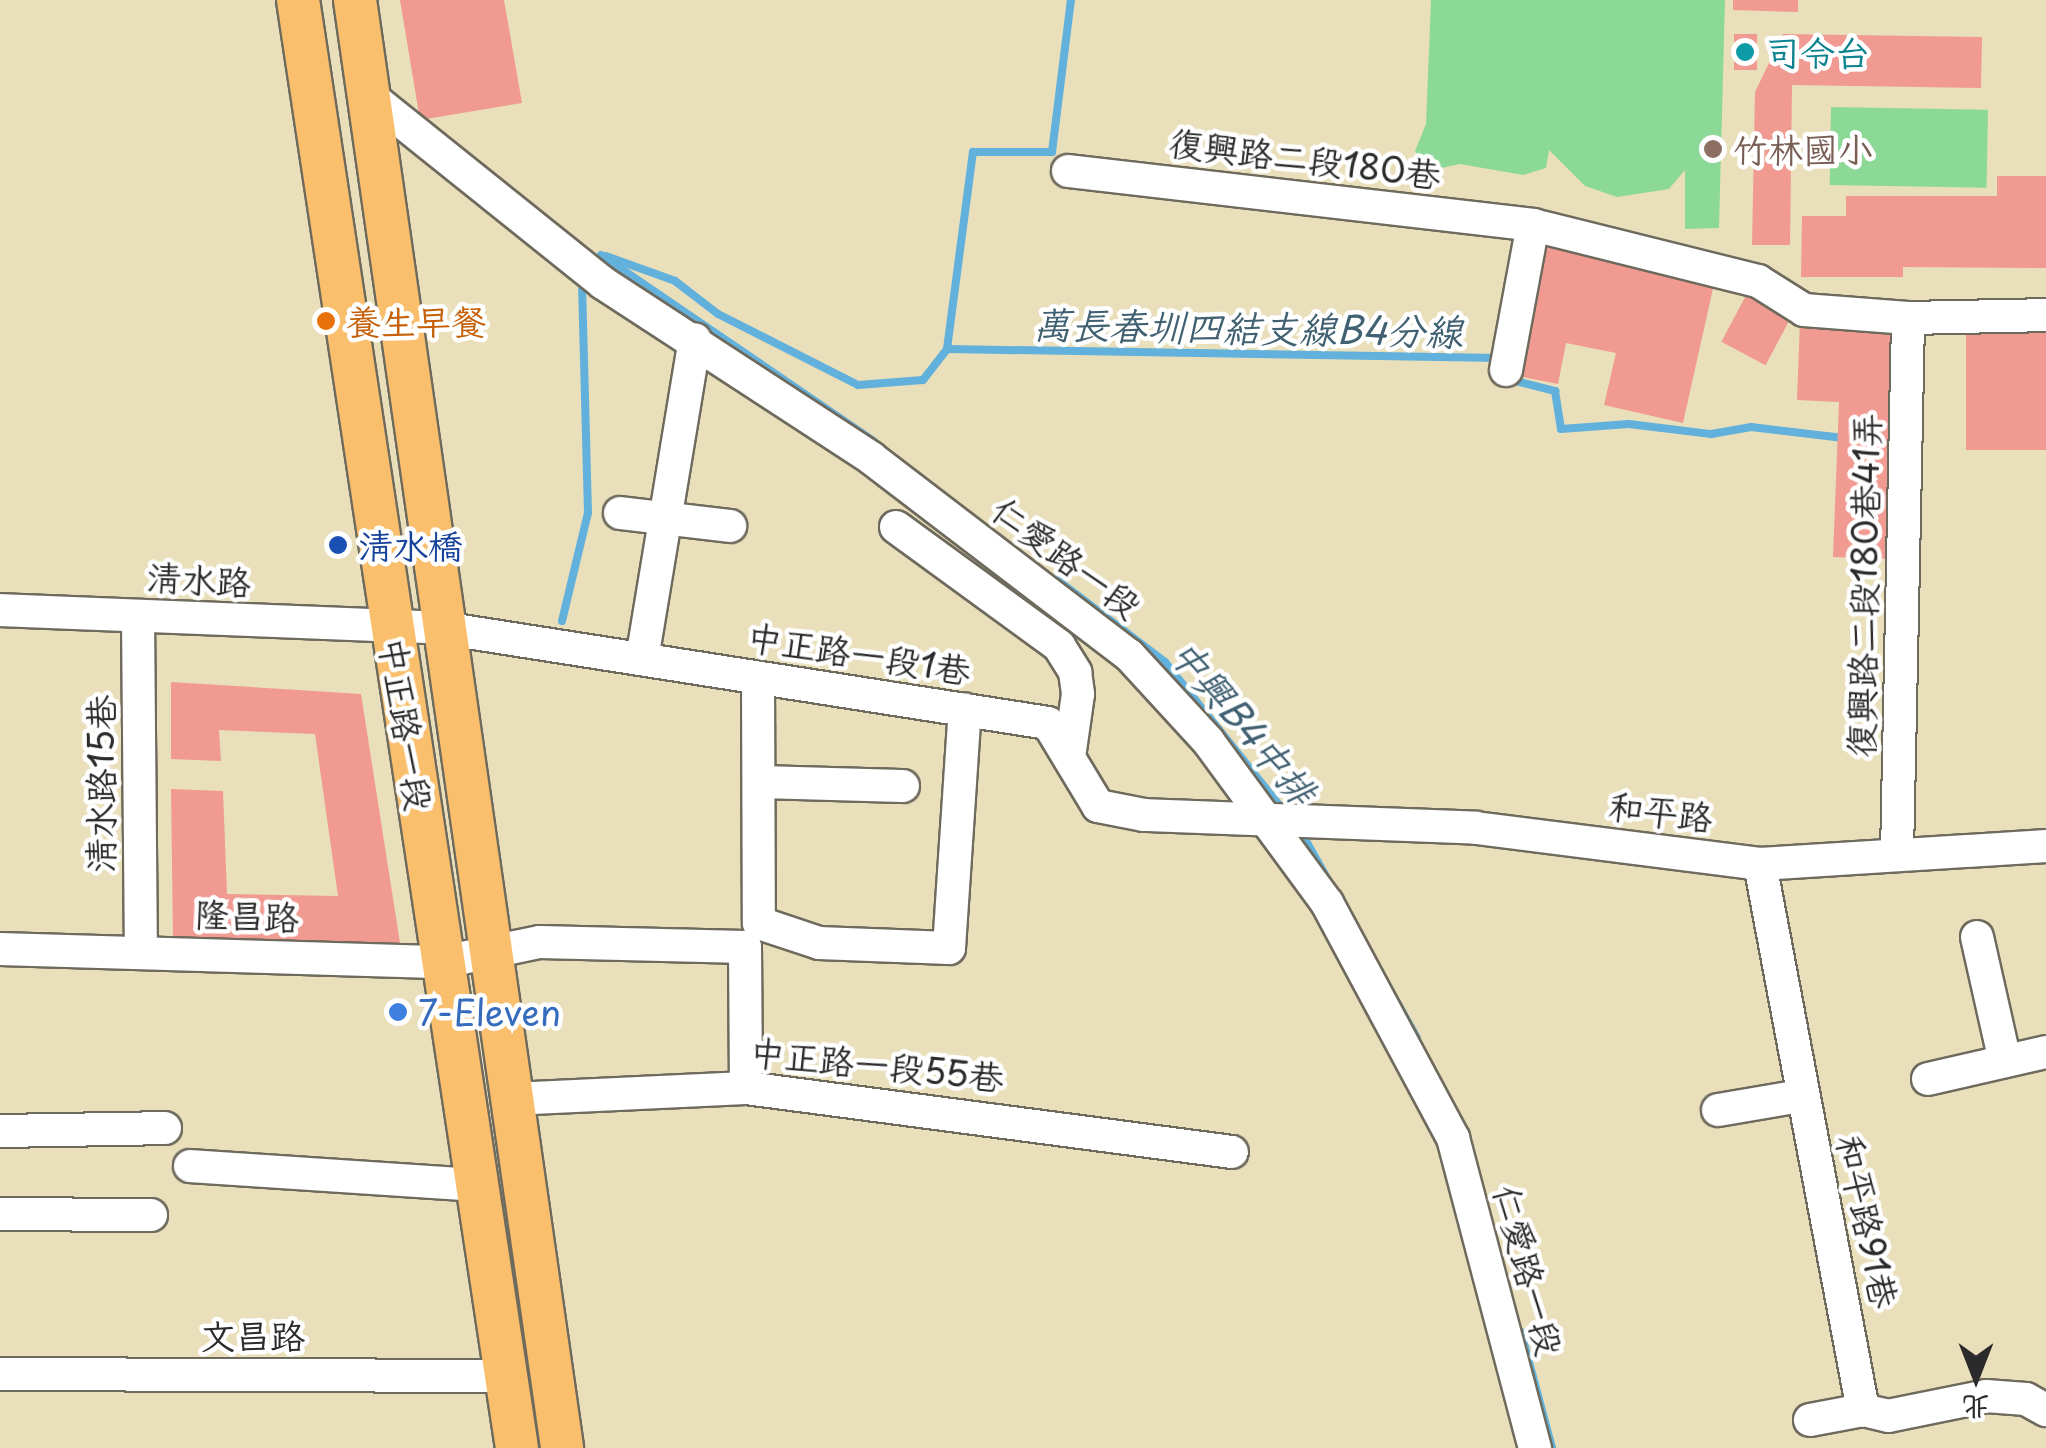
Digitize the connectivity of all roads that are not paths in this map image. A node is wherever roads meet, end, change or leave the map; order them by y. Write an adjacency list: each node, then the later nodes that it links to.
1 (298, 0): 17 (main road, 中正路一段)
2 (355, 0): 3 (main road, 中正路一段)
3 (371, 97): 8 (street, 仁愛路一段); 16 (main road, 中正路一段)
4 (1068, 171): 5 (street, 復興路二段180巷)
5 (1533, 226): 7 (street, 復興路二段180巷); 9 (street)
6 (2046, 316): 7 (street, 復興路二段180巷)
7 (1908, 318): 26 (street, 復興路二段180巷41弄)
8 (695, 339): 11 (street); 24 (street, 仁愛路一段)
9 (1506, 370)
10 (620, 514): 11 (street)
11 (666, 519): 12 (street); 18 (street)
12 (730, 526)
13 (896, 527): 21 (street)
14 (0, 610): 15 (street, 清水路)
15 (138, 616): 17 (street, 清水路); 30 (street, 清水路15巷)
16 (442, 628): 17 (street, 中正路一段1巷); 18 (street, 中正路一段1巷); 31 (main road, 中正路一段)
17 (394, 630): 32 (main road, 中正路一段)
18 (642, 660): 19 (street, 中正路一段1巷)
19 (758, 678): 20 (street, 中正路一段1巷); 22 (street)
20 (965, 710): 21 (street, 中正路一段1巷); 22 (street)
21 (1070, 750): 24 (street, 中正路一段1巷)
22 (760, 782): 23 (street)
23 (904, 786)
24 (1266, 821): 27 (street, 和平路); 54 (street, 仁愛路一段)
25 (2046, 846): 26 (street, 和平路)
26 (1897, 854): 27 (street, 和平路)
27 (1760, 864): 37 (street, 和平路91巷)
28 (1977, 937): 34 (street)
29 (0, 949): 30 (street, 隆昌路)
30 (141, 951): 32 (street, 隆昌路)
31 (490, 952): 32 (street, 隆昌路); 36 (street, 隆昌路); 38 (main road, 中正路一段)
32 (443, 962): 44 (main road, 中正路一段)
33 (2046, 1052): 34 (street)
34 (2005, 1061): 35 (street)
35 (1928, 1078)
36 (746, 1088): 38 (street, 中正路一段55巷); 42 (street, 中正路一段55巷)
37 (1801, 1096): 39 (street); 49 (street, 和平路91巷)
38 (511, 1099): 53 (main road, 中正路一段)
39 (1718, 1110)
40 (166, 1128): 41 (street)
41 (0, 1131)
42 (1232, 1152)
43 (190, 1166): 44 (street)
44 (477, 1185): 48 (main road, 中正路一段)
45 (0, 1214): 46 (street)
46 (151, 1215)
47 (0, 1374): 48 (street, 文昌路)
48 (506, 1376): 52 (main road, 中正路一段)
49 (1863, 1410): 50 (street); 51 (street)
50 (2046, 1410)
51 (1810, 1420)
52 (517, 1448)
53 (562, 1448)
54 (1535, 1448)

